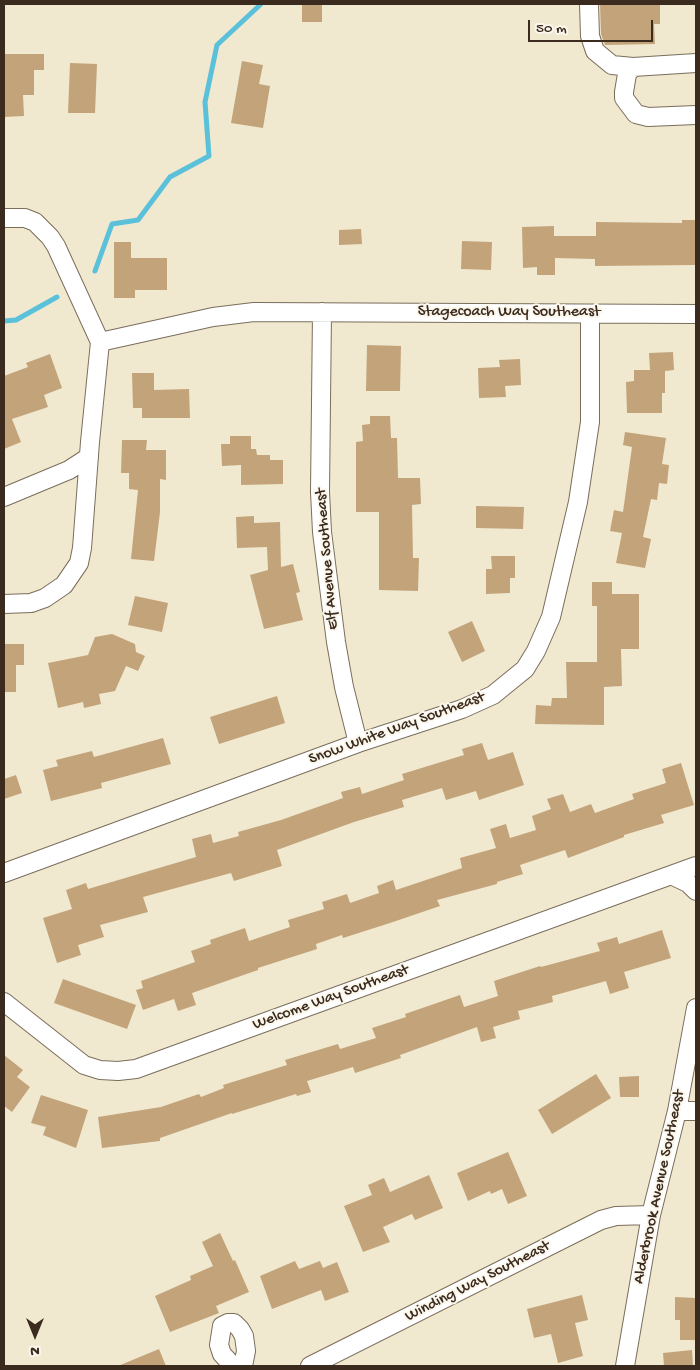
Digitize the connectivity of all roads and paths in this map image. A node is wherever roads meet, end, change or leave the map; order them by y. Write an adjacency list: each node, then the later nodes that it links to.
1 (589, 4): 3 (street)
2 (696, 64): 3 (street)
3 (633, 67): 4 (street)
4 (696, 115)
5 (4, 218): 9 (street)
6 (322, 312): 7 (street, Stagecoach Way Southeast); 9 (street, Stagecoach Way Southeast); 13 (street, Elf Avenue Southeast)
7 (590, 314): 8 (street, Stagecoach Way Southeast); 13 (street, Snow White Way Southeast)
8 (696, 314)
9 (100, 342): 10 (street)
10 (89, 457): 11 (street); 12 (street)
11 (4, 497)
12 (4, 604)
13 (358, 743): 15 (street, Snow White Way Southeast)
14 (696, 866): 16 (street, Welcome Way Southeast)
15 (4, 873)
16 (671, 875): 17 (street); 18 (street, Welcome Way Southeast)
17 (696, 891)
18 (4, 1002)
19 (696, 1008): 20 (street, Alderbrook Avenue Southeast)
20 (677, 1111): 21 (street); 22 (street, Alderbrook Avenue Southeast)
21 (696, 1112)
22 (651, 1215): 25 (street, Winding Way Southeast); 26 (street, Alderbrook Avenue Southeast)
23 (233, 1366): 24 (street)
24 (243, 1366)
25 (310, 1366)
26 (625, 1366)

